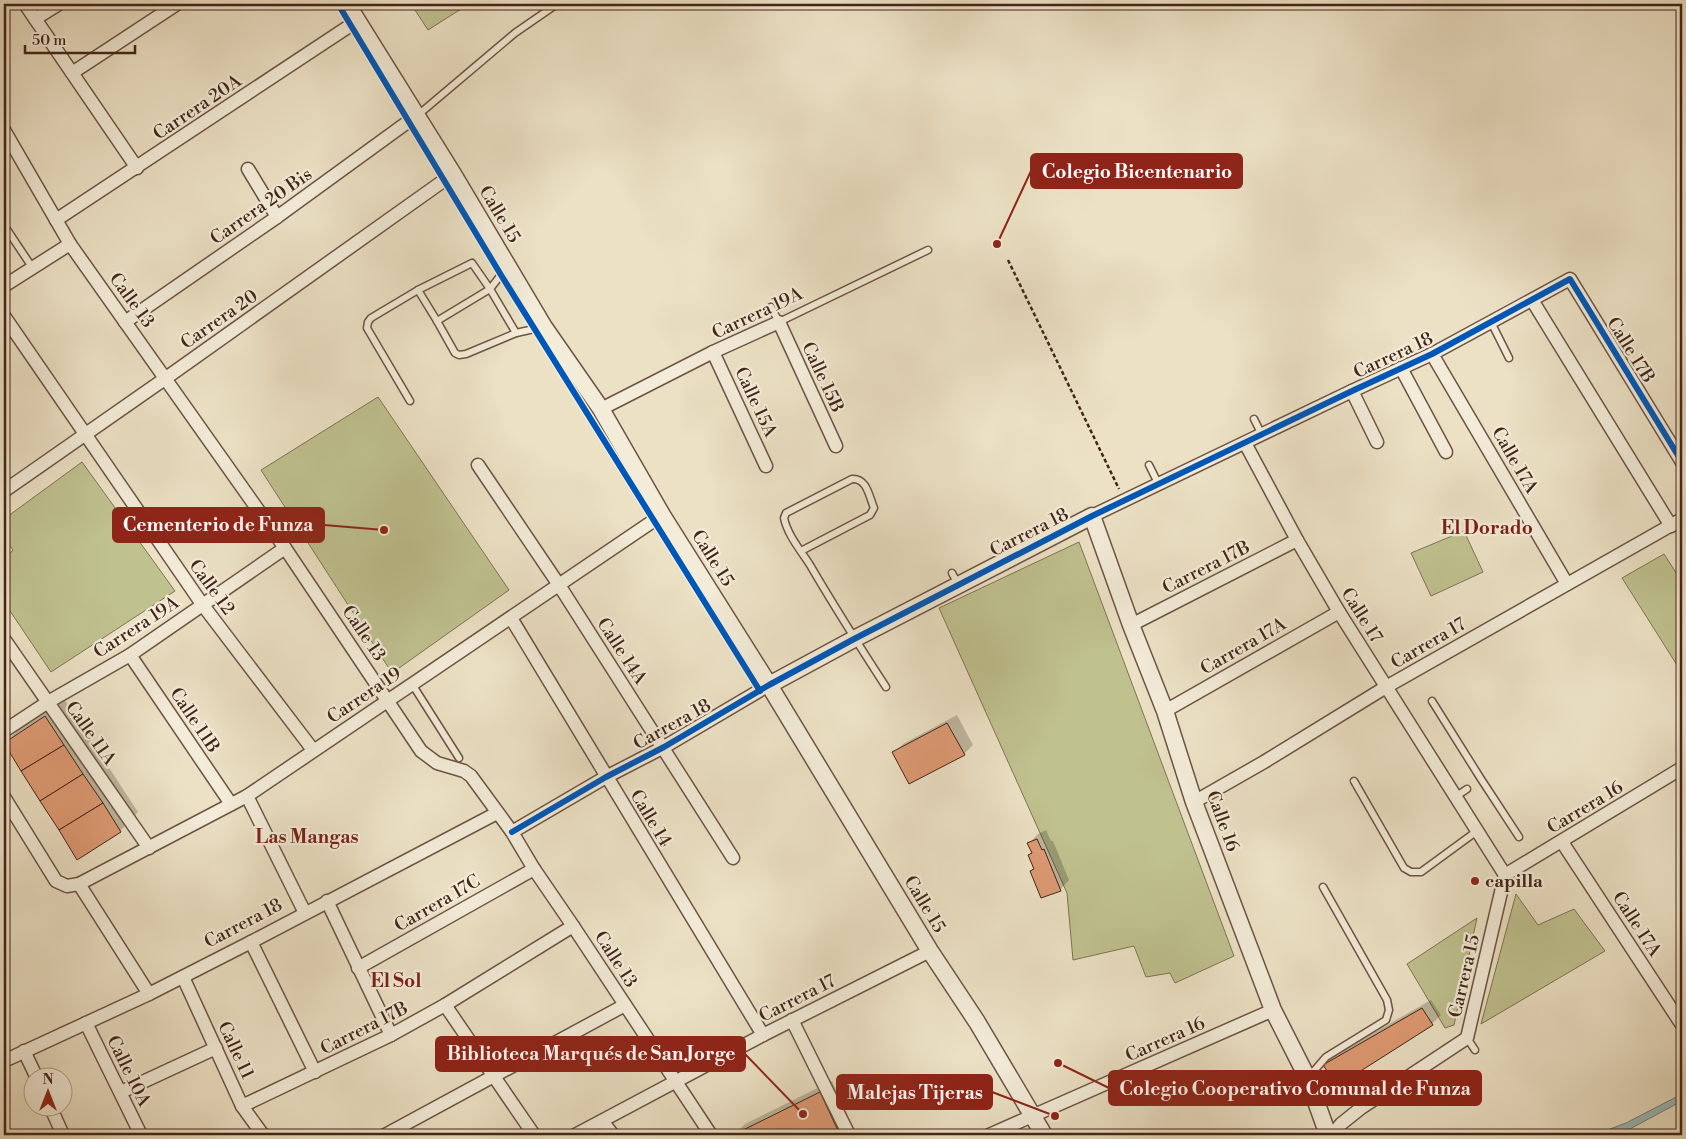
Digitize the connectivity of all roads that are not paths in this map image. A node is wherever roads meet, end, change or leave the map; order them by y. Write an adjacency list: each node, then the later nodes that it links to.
1 (24, 4): 6 (street)
2 (59, 4): 6 (street)
3 (177, 4): 8 (street)
4 (347, 4): 7 (street, Calle 15)
5 (557, 4): 9 (lane)
6 (35, 19): 8 (street)
7 (357, 21): 9 (street, Calle 15); 11 (street, Carrera 20A)
8 (72, 73): 11 (street)
9 (416, 116): 13 (street, Calle 15); 14 (street, Carrera 20 Bis)
10 (4, 130): 15 (street, Calle 13)
11 (137, 168): 15 (street, Carrera 20A)
12 (248, 169): 14 (street)
13 (453, 174): 19 (street, Calle 15); 38 (street, Carrera 20)
14 (277, 217): 29 (street, Carrera 20 Bis)
15 (56, 220): 17 (street, Calle 13)
16 (4, 225): 20 (lane)
17 (70, 244): 20 (street); 29 (street, Calle 13)
18 (928, 250): 30 (lane, Carrera 19A)
19 (508, 266): 23 (lane); 32 (street, Calle 15)
20 (32, 267): 22 (street)
21 (1570, 279): 25 (street, Carrera 18); 49 (street, Calle 17B)
22 (4, 286)
23 (490, 289): 24 (lane); 28 (lane); 33 (lane)
24 (418, 290): 28 (lane); 40 (lane)
25 (1532, 300): 31 (street, Carrera 18); 58 (street)
26 (771, 307): 30 (lane)
27 (4, 316): 43 (street, Calle 12)
28 (437, 321): 33 (lane)
29 (125, 322): 38 (street, Calle 13)
30 (779, 322): 34 (street, Carrera 19A); 47 (street, Calle 15B)
31 (1491, 322): 35 (street, Carrera 18); 36 (lane)
32 (544, 327): 33 (lane); 41 (street, Calle 15)
33 (516, 333)
34 (714, 352): 41 (street, Carrera 19A); 52 (street, Calle 15A)
35 (1432, 354): 37 (street, Carrera 18); 62 (street, Calle 17A)
36 (1509, 358)
37 (1401, 368): 39 (street, Carrera 18); 48 (street)
38 (166, 378): 43 (street, Carrera 20); 60 (street, Calle 13)
39 (1352, 391): 44 (street, Carrera 18); 45 (street)
40 (410, 401)
41 (601, 409): 55 (street, Calle 15)
42 (1254, 419): 44 (lane)
43 (85, 435): 53 (street, Carrera 20); 64 (street, Calle 12)
44 (1262, 435): 46 (street, Carrera 18)
45 (1377, 442)
46 (1245, 444): 54 (street, Carrera 18); 59 (street, Calle 17)
47 (836, 446)
48 (1446, 452)
49 (1682, 462)
50 (478, 465): 63 (street, Calle 14A)
51 (1149, 465): 54 (lane)
52 (766, 466)
53 (6, 484)
54 (1159, 485): 56 (street, Carrera 18)
55 (662, 515): 63 (street, Carrera 19); 72 (street, Calle 15)
56 (1092, 516): 67 (street, Calle 16); 69 (street, Carrera 18)
57 (1682, 519): 58 (street, Carrera 17)
58 (1670, 526): 62 (street, Carrera 17)
59 (1296, 540): 65 (street, Calle 17); 67 (street, Carrera 17B)
60 (285, 548): 64 (street, Carrera 19A); 75 (street, Calle 13)
61 (801, 551): 61 (lane); 69 (lane)
62 (1567, 584): 74 (street, Carrera 17)
63 (559, 585): 66 (street, Carrera 19); 80 (street, Calle 14A)
64 (202, 604): 70 (street, Carrera 19A); 81 (street, Calle 12)
65 (1339, 612): 74 (street, Calle 17); 78 (street, Carrera 17A)
66 (511, 618): 71 (street, Carrera 19); 84 (street, Calle 14)
67 (1131, 625): 78 (street, Calle 16)
68 (4, 639): 77 (street, Calle 11A)
69 (854, 639): 72 (street, Carrera 18); 73 (lane)
70 (130, 656): 77 (street, Carrera 19A); 91 (street, Calle 11B)
71 (412, 684): 75 (street, Carrera 19); 82 (lane)
72 (769, 685): 80 (street, Carrera 18); 107 (street, Calle 15)
73 (886, 687)
74 (1386, 687): 89 (street, Calle 17); 90 (street, Carrera 17)
75 (389, 700): 81 (street, Carrera 19); 92 (street, Calle 13)
76 (1432, 701): 95 (lane)
77 (48, 702): 79 (street, Carrera 19A); 97 (street, Calle 11A)
78 (1165, 710): 90 (street, Calle 16)
79 (4, 731)
80 (664, 747): 84 (street, Carrera 18); 98 (street, Calle 14A)
81 (313, 750): 87 (street, Carrera 19)
82 (459, 758)
83 (1682, 768): 96 (street, Carrera 16)
84 (606, 776): 94 (street, Carrera 18); 118 (street, Calle 14)
85 (1354, 781): 93 (lane)
86 (1467, 789): 89 (lane)
87 (247, 796): 91 (street, Carrera 19); 104 (street)
88 (4, 797): 101 (street)
89 (1455, 797): 93 (street, Calle 17)
90 (1194, 802): 113 (street, Calle 16)
91 (231, 804): 97 (street, Carrera 19)
92 (497, 813): 94 (street, Calle 13); 103 (street, Carrera 18)
93 (1477, 831): 100 (street, Calle 17)
94 (512, 832): 99 (street, Calle 13)
95 (1520, 837)
96 (1562, 842): 100 (street, Carrera 16); 116 (street, Calle 17A)
97 (149, 848): 101 (street, Carrera 19)
98 (733, 858)
99 (534, 869): 105 (street, Calle 13); 108 (street, Carrera 17C)
100 (1505, 875): 119 (street, Carrera 15)
101 (77, 885): 110 (street)
102 (1323, 887): 127 (lane)
103 (328, 901): 104 (street, Carrera 18); 108 (street)
104 (304, 914): 106 (street, Carrera 18)
105 (573, 926): 111 (street, Carrera 17B); 112 (street, Calle 13)
106 (252, 942): 109 (street, Carrera 18); 125 (street)
107 (930, 950): 114 (street, Carrera 17); 132 (street, Calle 15)
108 (358, 968): 117 (street)
109 (182, 977): 110 (street, Carrera 18); 120 (street, Calle 11)
110 (148, 994): 115 (street, Carrera 18)
111 (445, 1005): 117 (street, Carrera 17B); 126 (street)
112 (626, 1005): 126 (street); 128 (street, Calle 13)
113 (1273, 1010): 127 (street, Calle 16); 132 (street, Carrera 16)
114 (792, 1020): 118 (street, Carrera 17); 142 (street)
115 (86, 1023): 122 (street, Carrera 18); 129 (street, Calle 10A)
116 (1682, 1025)
117 (391, 1035): 125 (street, Carrera 17B)
118 (763, 1035): 128 (street, Carrera 17)
119 (1467, 1038): 121 (lane); 145 (street, Carrera 15)
120 (216, 1048): 129 (street); 130 (street, Calle 11)
121 (1475, 1050)
122 (24, 1051): 123 (street, Carrera 18); 124 (street)
123 (4, 1061)
124 (31, 1066)
125 (314, 1072): 130 (street, Carrera 17B)
126 (494, 1078): 137 (street); 138 (street)
127 (1308, 1079): 145 (street, Calle 16)
128 (676, 1081): 133 (street, Carrera 17); 141 (street, Calle 13)
129 (121, 1092): 135 (street, Calle 10A)
130 (242, 1106): 136 (street, Calle 11)
131 (54, 1116): 134 (street)
132 (1032, 1117): 143 (street, Carrera 16); 144 (street, Calle 15)
133 (602, 1121): 139 (street, Carrera 17); 140 (street)
134 (63, 1135)
135 (141, 1135)
136 (263, 1135)
137 (385, 1135)
138 (534, 1135)
139 (575, 1135)
140 (613, 1135)
141 (711, 1135)
142 (849, 1135)
143 (989, 1135)
144 (1044, 1135)
145 (1330, 1135)

